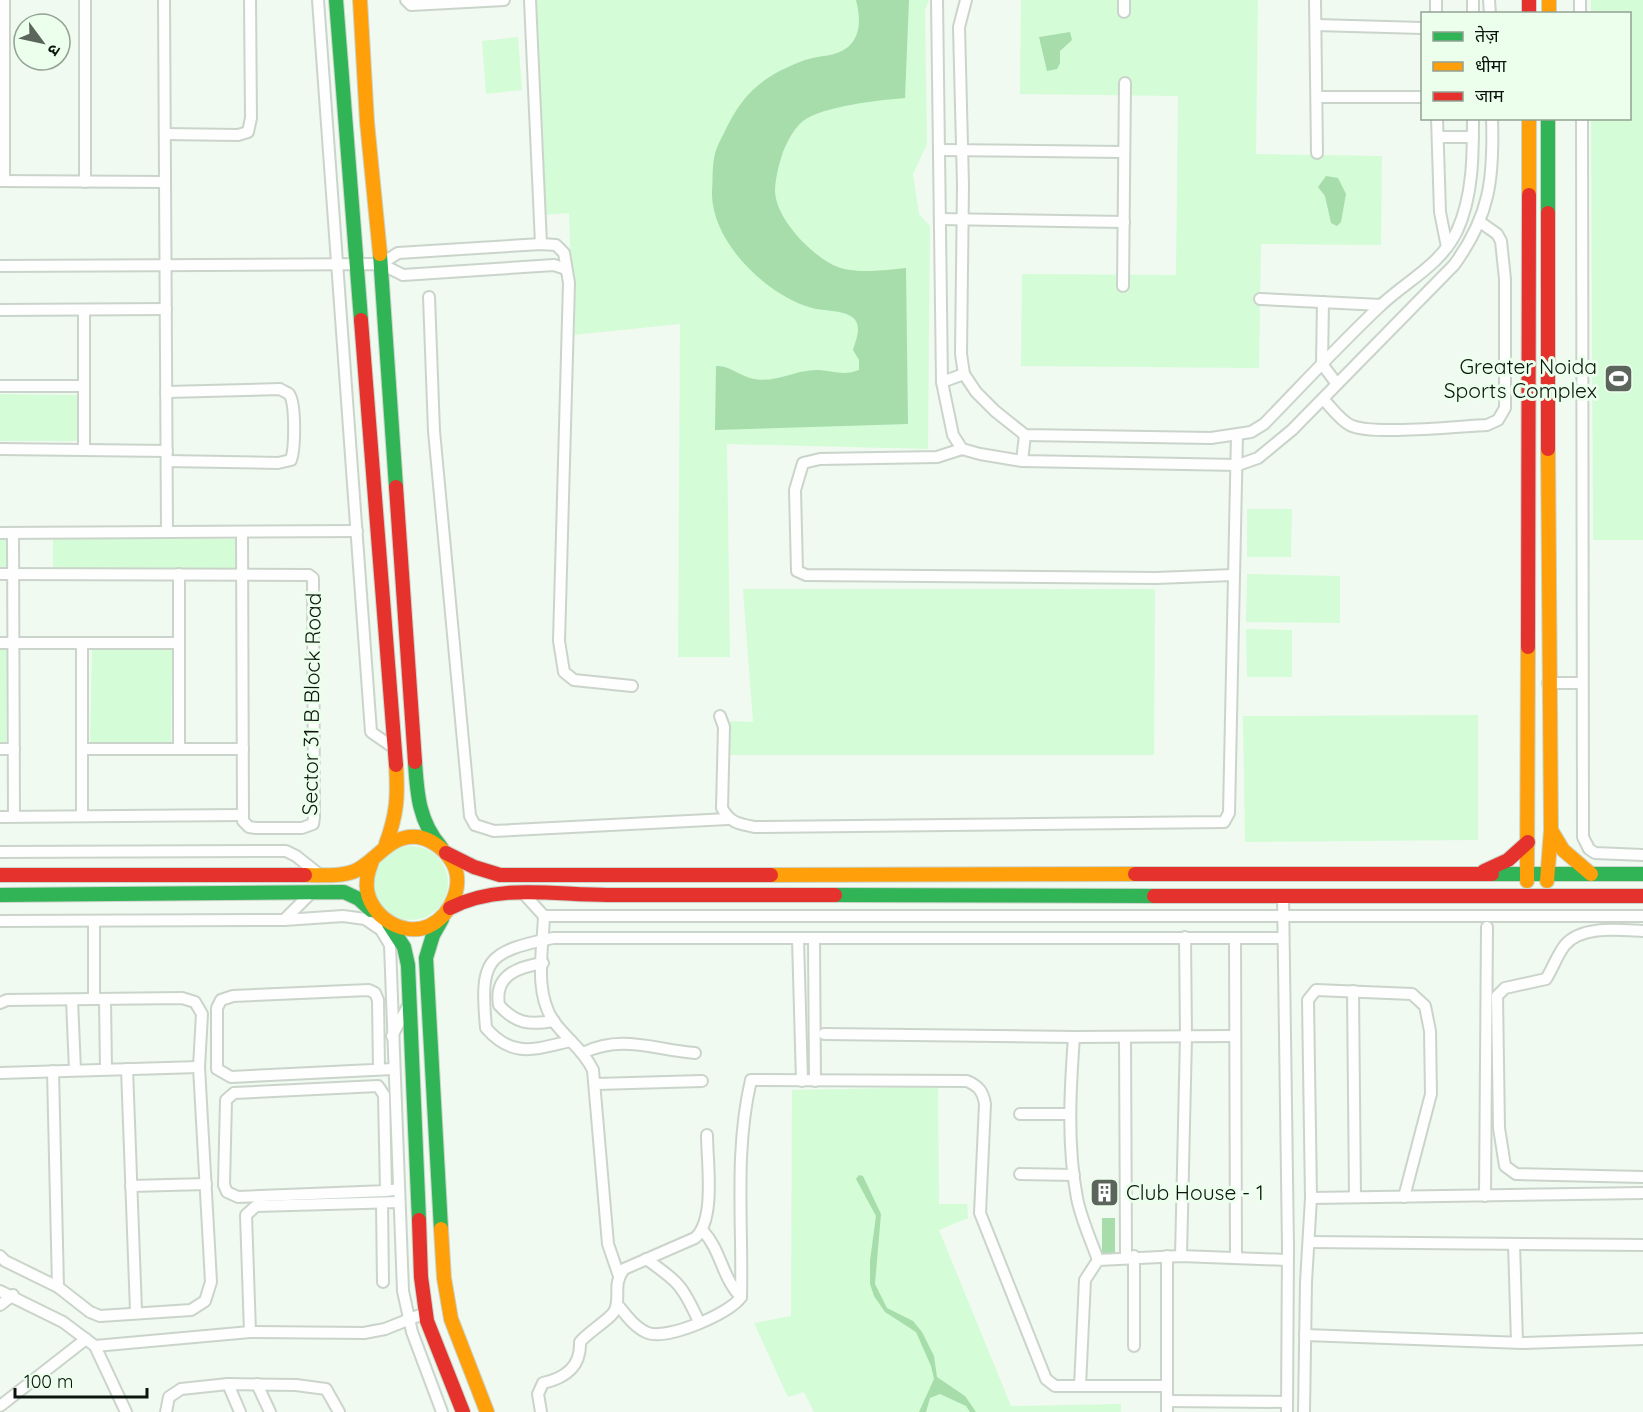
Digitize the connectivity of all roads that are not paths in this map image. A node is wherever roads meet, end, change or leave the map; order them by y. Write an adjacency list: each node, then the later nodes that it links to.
1 (4, 0): 19 (street)
2 (84, 0): 34 (street)
3 (164, 0): 26 (street)
4 (250, 0): 26 (street)
5 (318, 0): 43 (street)
6 (336, 0): 44 (street)
7 (360, 0): 45 (street)
8 (406, 0): 9 (street)
9 (504, 0)
10 (530, 0): 40 (street)
11 (937, 0): 29 (street)
12 (966, 0): 30 (street)
13 (1315, 0): 14 (street)
14 (1316, 25): 15 (street); 17 (street)
15 (1421, 28)
16 (1125, 83): 31 (street)
17 (1317, 97): 18 (street); 32 (street)
18 (1421, 97)
19 (2, 104): 33 (street)
20 (1437, 120): 27 (street)
21 (1473, 120): 28 (street)
22 (1492, 120): 39 (street)
23 (1529, 120): 102 (street)
24 (1548, 120): 86 (street)
25 (1582, 120): 87 (street)
26 (165, 134): 35 (street)
27 (1438, 137): 28 (street); 41 (street)
28 (1473, 137): 41 (street)
29 (940, 150): 30 (street); 36 (street)
30 (962, 150): 31 (street); 37 (street)
31 (1123, 152): 38 (street)
32 (1317, 153)
33 (2, 181): 34 (street)
34 (85, 182): 35 (street)
35 (165, 182): 42 (street)
36 (940, 219): 37 (street); 58 (street)
37 (962, 219): 38 (street); 57 (street)
38 (1124, 222): 48 (street)
39 (1480, 222): 59 (street); 63 (street)
40 (541, 244): 45 (street); 47 (street)
41 (1447, 247): 52 (street)
42 (166, 264): 43 (street); 46 (street); 53 (street)
43 (339, 264): 44 (street); 72 (street)
44 (357, 264): 45 (street); 90 (street)
45 (381, 264): 47 (street); 104 (street)
46 (0, 266)
47 (566, 269): 88 (street)
48 (1123, 286)
49 (429, 297): 100 (street)
50 (1260, 299): 51 (street)
51 (1323, 302): 52 (street); 56 (street)
52 (1381, 305): 56 (street)
53 (166, 309): 55 (street); 62 (street)
54 (0, 310): 55 (street)
55 (84, 310): 61 (street)
56 (1323, 364): 59 (street); 65 (street)
57 (964, 374): 58 (street); 64 (street)
58 (942, 382): 67 (street)
59 (1337, 384): 63 (street)
60 (0, 386): 61 (street)
61 (84, 386): 68 (street)
62 (166, 392): 69 (street); 69 (street)
63 (1323, 399): 71 (street)
64 (1025, 435): 65 (street); 70 (street)
65 (1237, 435): 71 (street)
66 (0, 449): 68 (street)
67 (962, 449): 70 (street); 81 (street)
68 (84, 450): 69 (street)
69 (167, 456): 73 (street)
70 (1022, 461): 71 (street)
71 (1238, 465): 81 (street)
72 (357, 531): 74 (street); 90 (street)
73 (167, 532): 74 (street); 76 (street)
74 (242, 532): 80 (street)
75 (0, 533): 76 (street)
76 (13, 533): 78 (street)
77 (0, 574): 78 (street, Sector 31 B Block Road)
78 (13, 574): 79 (street, Sector 31 B Block Road); 83 (street)
79 (179, 574): 80 (street, Sector 31 B Block Road); 85 (street)
80 (243, 574): 95 (street); 96 (street, Sector 31 B Block Road)
81 (1233, 575): 100 (street)
82 (0, 643): 83 (street)
83 (13, 643): 84 (street); 92 (street)
84 (82, 643): 85 (street); 93 (street)
85 (179, 643): 94 (street)
86 (1548, 683): 87 (street); 101 (street)
87 (1582, 683): 106 (street)
88 (632, 686)
89 (720, 716): 100 (street)
90 (394, 748): 103 (street)
91 (0, 749): 92 (street)
92 (14, 749): 97 (street)
93 (82, 749): 94 (street); 98 (street)
94 (179, 749): 95 (street)
95 (243, 749): 96 (street)
96 (243, 815): 98 (street)
97 (14, 816): 98 (street); 99 (street)
98 (82, 816)
99 (0, 817)
100 (728, 819)
101 (1551, 830): 110 (street); 111 (street)
102 (1528, 843): 108 (street); 109 (street)
103 (386, 844): 104 (street); 107 (street)
104 (444, 850): 108 (street); 122 (street)
105 (0, 852): 114 (street)
106 (1643, 855)
107 (373, 858): 114 (street); 129 (street)
108 (1473, 874): 109 (street)
109 (1527, 874): 110 (street); 119 (street)
110 (1547, 874): 111 (street); 120 (street)
111 (1591, 874): 112 (street)
112 (1643, 874)
113 (0, 875): 114 (street)
114 (320, 875)
115 (312, 892): 117 (street); 126 (street); 129 (street)
116 (523, 893): 118 (street); 122 (street); 123 (street)
117 (0, 895)
118 (1283, 895): 119 (street); 125 (street)
119 (1527, 895): 120 (street)
120 (1547, 896): 121 (street)
121 (1643, 896)
122 (446, 913): 129 (street); 228 (street)
123 (544, 916): 125 (street); 135 (street)
124 (1643, 916): 125 (street)
125 (1283, 917): 134 (street)
126 (284, 920): 128 (street); 148 (street)
127 (0, 921): 128 (street)
128 (94, 921): 140 (street)
129 (384, 921): 143 (street)
130 (1487, 927): 177 (street)
131 (1643, 931): 171 (street)
132 (1185, 937): 133 (street); 137 (street); 150 (street)
133 (1234, 938): 134 (street); 147 (street)
134 (1283, 938): 194 (street)
135 (544, 939): 136 (street); 138 (street); 151 (street)
136 (798, 939): 137 (street); 163 (street)
137 (814, 939): 164 (street)
138 (543, 963): 144 (street); 144 (street)
139 (1353, 991): 178 (street); 179 (street); 180 (street)
140 (100, 999): 141 (street); 154 (street); 155 (street)
141 (72, 1000): 142 (street); 159 (street)
142 (0, 1003)
143 (409, 1004): 148 (street); 204 (street)
144 (554, 1022): 151 (street)
145 (824, 1034): 149 (street)
146 (1125, 1036): 149 (street); 150 (street); 188 (street)
147 (1233, 1036): 150 (street); 191 (street)
148 (392, 1037): 158 (street)
149 (1074, 1037): 167 (street)
150 (1186, 1037): 190 (street)
151 (571, 1041): 152 (street)
152 (583, 1053): 153 (street); 165 (street)
153 (696, 1053)
154 (199, 1067): 156 (street); 172 (street)
155 (106, 1069): 156 (street); 159 (street)
156 (127, 1069): 173 (street)
157 (379, 1069): 157 (street); 158 (street)
158 (393, 1069): 174 (street)
159 (75, 1070): 160 (street)
160 (53, 1071): 161 (street); 197 (street)
161 (0, 1073)
162 (702, 1081): 165 (street)
163 (802, 1081): 164 (street); 200 (street)
164 (815, 1081): 215 (street)
165 (596, 1083): 195 (street)
166 (1020, 1114): 167 (street)
167 (1068, 1114): 170 (street)
168 (707, 1135): 183 (street)
169 (1020, 1174): 170 (street)
170 (1074, 1175): 193 (street)
171 (1643, 1177)
172 (206, 1184): 173 (street); 203 (street)
173 (131, 1186): 203 (street)
174 (399, 1190): 175 (street); 181 (street)
175 (386, 1191): 175 (street)
176 (1643, 1193): 177 (street)
177 (1485, 1196): 180 (street)
178 (1311, 1197): 179 (street); 184 (street)
179 (1355, 1197): 180 (street)
180 (1404, 1197)
181 (399, 1202): 182 (street); 205 (street)
182 (382, 1203): 196 (street); 207 (street)
183 (703, 1231): 192 (street); 200 (street)
184 (1309, 1242): 185 (street); 208 (street)
185 (1514, 1244): 186 (street); 211 (street)
186 (1643, 1245)
187 (0, 1256): 197 (street)
188 (1130, 1256): 189 (street); 193 (street); 212 (street)
189 (1167, 1256): 190 (street); 216 (street)
190 (1181, 1256): 191 (street)
191 (1236, 1257): 194 (street)
192 (646, 1259): 195 (street); 206 (street)
193 (1098, 1260): 215 (street)
194 (1287, 1260): 220 (street)
195 (619, 1276): 201 (street)
196 (383, 1282)
197 (58, 1287): 203 (street)
198 (0, 1291): 199 (street)
199 (13, 1295): 202 (street); 210 (street)
200 (741, 1297): 206 (street)
201 (616, 1304): 206 (street); 229 (street)
202 (0, 1305)
203 (136, 1311)
204 (425, 1313): 205 (street); 227 (street)
205 (409, 1319): 207 (street); 226 (street)
206 (699, 1322)
207 (250, 1332): 210 (street)
208 (1305, 1335): 211 (street); 230 (street)
209 (1643, 1339): 211 (street)
210 (91, 1342): 217 (street); 221 (street)
211 (1517, 1342)
212 (1134, 1346)
213 (228, 1384): 214 (street); 222 (street); 223 (street)
214 (257, 1384): 224 (street); 225 (street)
215 (1080, 1386): 216 (street)
216 (1167, 1386): 218 (street)
217 (0, 1406)
218 (1167, 1407): 219 (street)
219 (1213, 1407): 220 (street)
220 (1287, 1407)
221 (126, 1412)
222 (166, 1412)
223 (240, 1412)
224 (270, 1412)
225 (339, 1412)
226 (442, 1412)
227 (463, 1412)
228 (487, 1412)
229 (541, 1412)
230 (1304, 1412)

